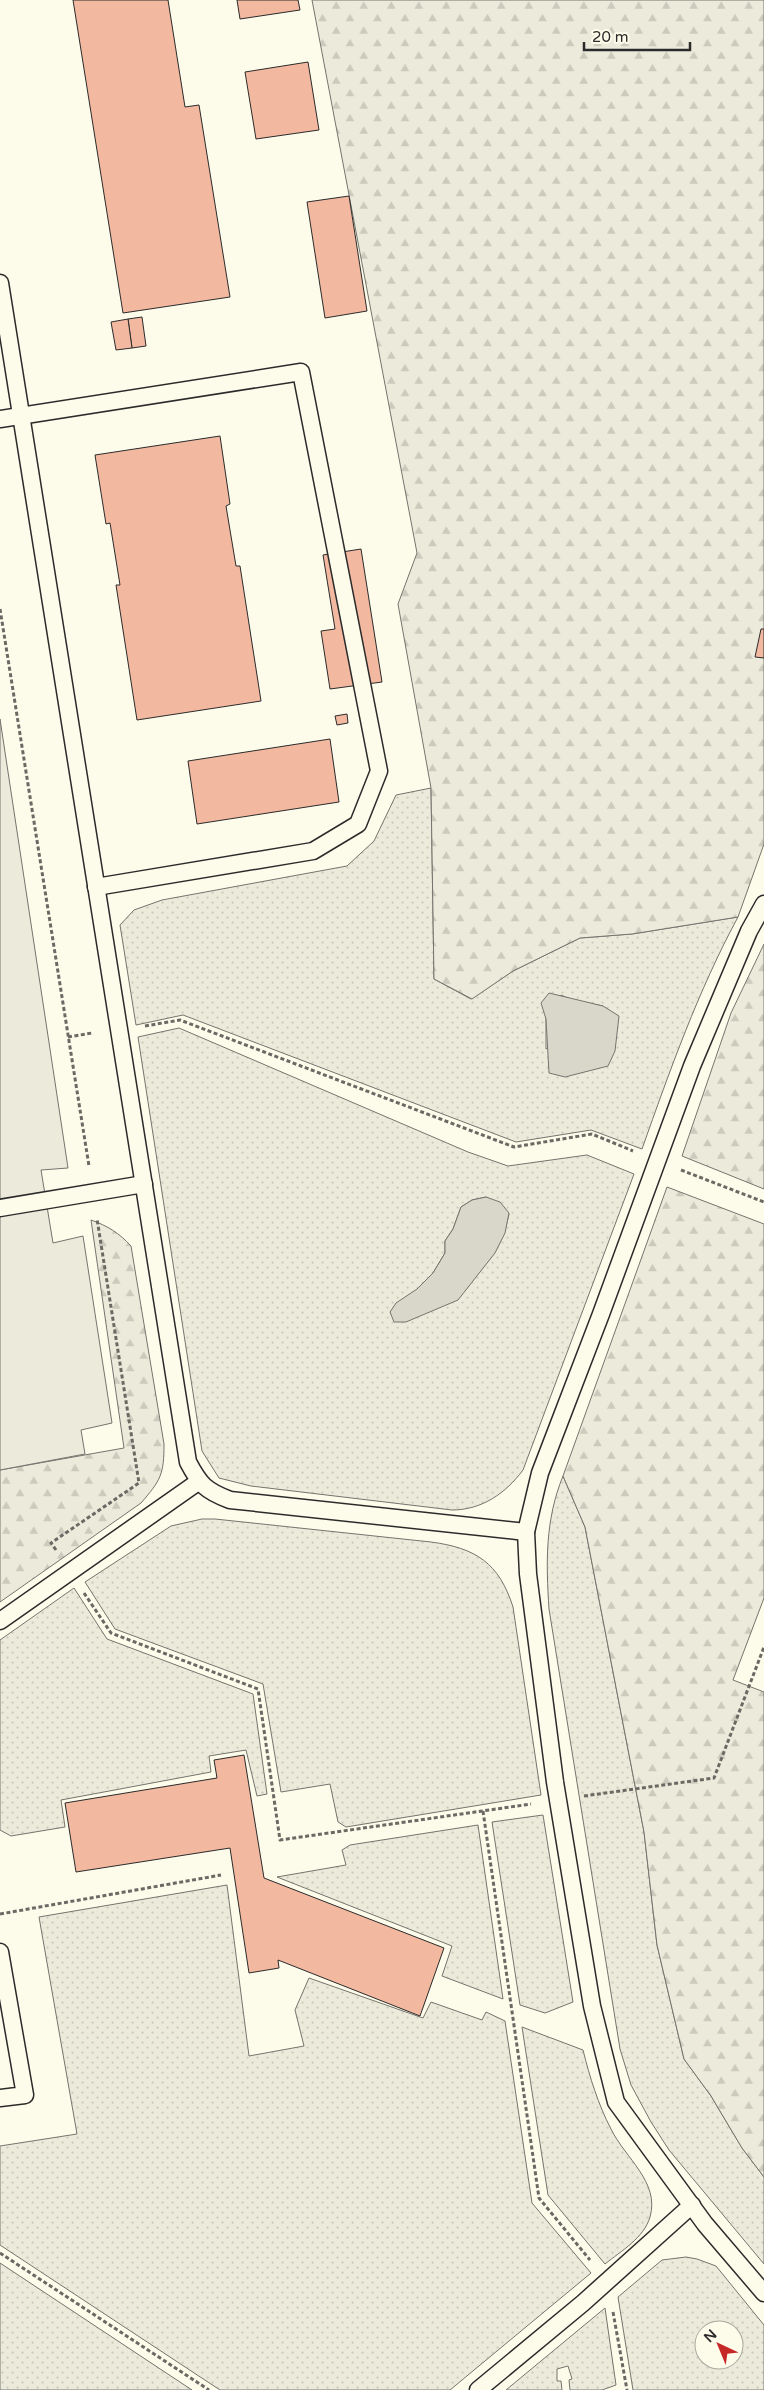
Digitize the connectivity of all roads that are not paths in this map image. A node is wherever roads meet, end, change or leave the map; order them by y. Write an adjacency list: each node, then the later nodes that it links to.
1 (0, 283): 2 (lane)
2 (21, 416): 3 (lane); 4 (lane); 4 (lane)
3 (0, 419)
4 (96, 887): 6 (lane)
5 (764, 904): 9 (lane)
6 (144, 1184): 7 (lane); 8 (lane)
7 (0, 1208)
8 (198, 1482): 9 (lane); 10 (lane)
9 (526, 1532): 13 (lane)
10 (0, 1621)
11 (0, 1952): 12 (lane)
12 (0, 2098)
13 (692, 2205): 14 (lane); 15 (lane)
14 (764, 2292)
15 (478, 2390)

